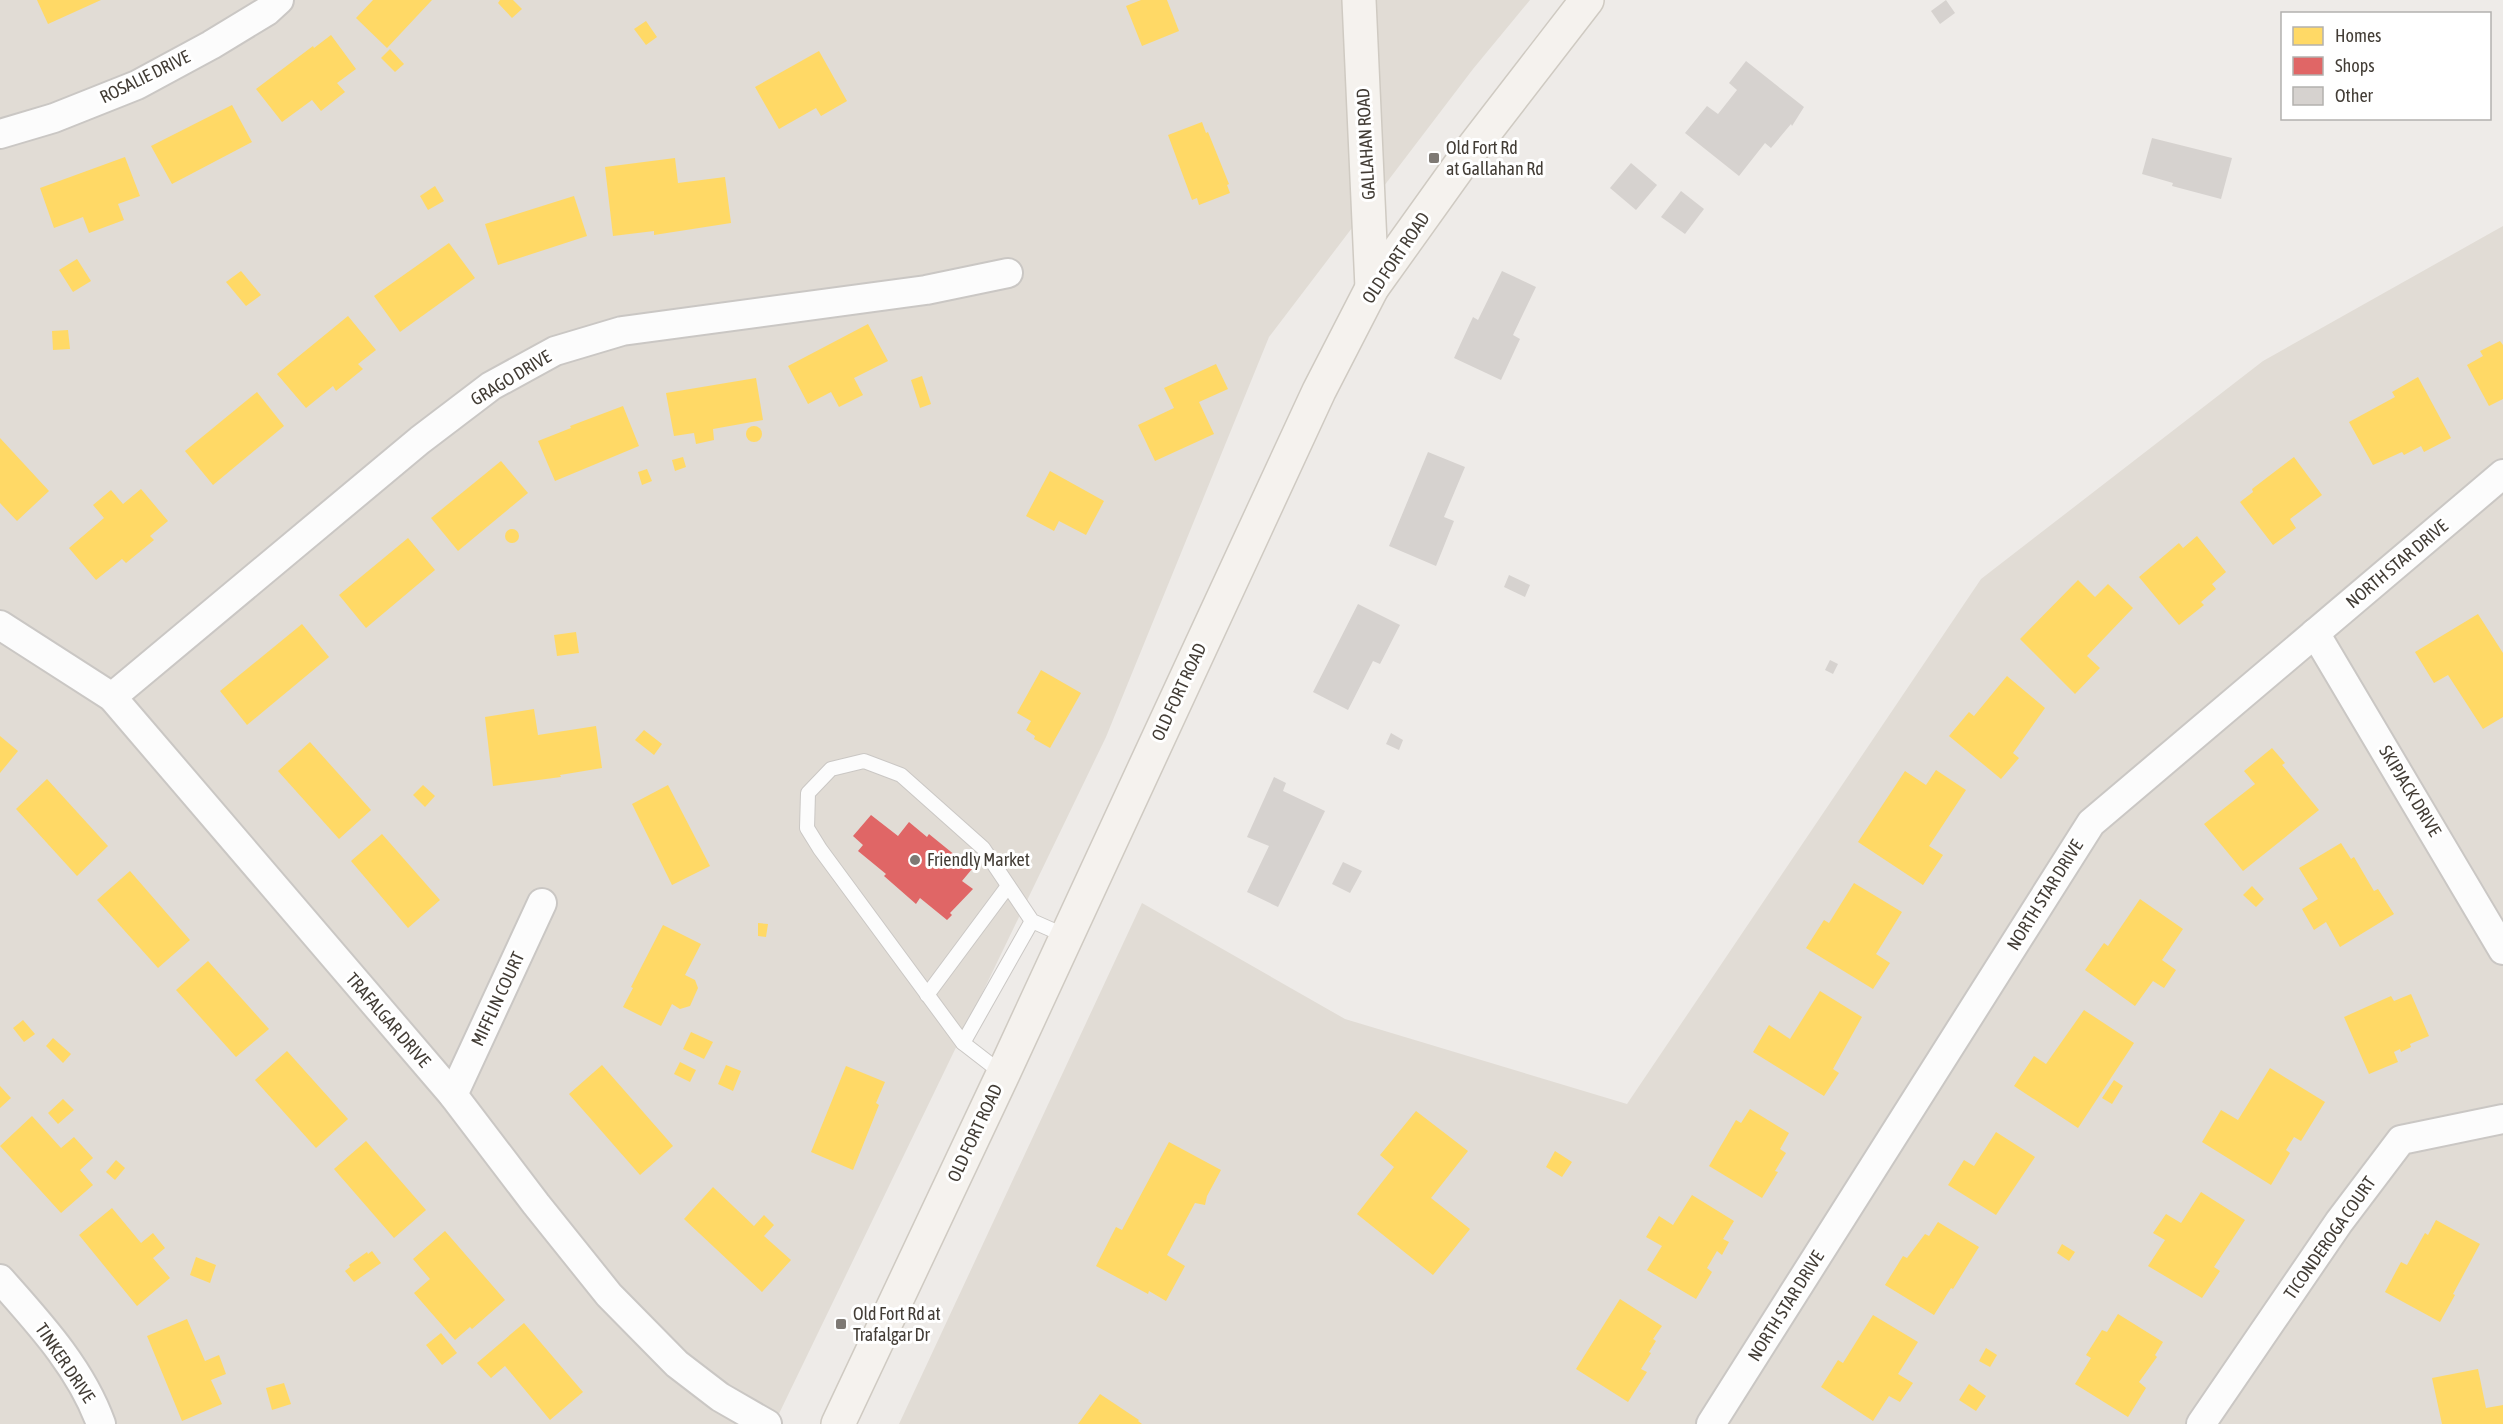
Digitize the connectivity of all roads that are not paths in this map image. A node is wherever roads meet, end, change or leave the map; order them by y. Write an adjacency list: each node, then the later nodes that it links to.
1 (279, 0): 4 (street, ROSALIE DRIVE)
2 (1359, 0): 6 (main road, GALLAHAN ROAD)
3 (1587, 0): 6 (main road, OLD FORT ROAD)
4 (0, 134)
5 (1008, 273): 10 (street, GRAGO DRIVE)
6 (1372, 288): 14 (main road, OLD FORT ROAD)
7 (2503, 474): 9 (street, NORTH STAR DRIVE)
8 (0, 625): 10 (street, TRAFALGAR DRIVE)
9 (2315, 633): 15 (street, SKIPJACK DRIVE); 25 (street, NORTH STAR DRIVE)
10 (112, 697): 19 (street, TRAFALGAR DRIVE)
11 (1008, 886): 13 (lane); 16 (lane); 16 (lane)
12 (542, 903): 19 (street, MIFFLIN COURT)
13 (1032, 921): 14 (lane); 17 (lane)
14 (1065, 936): 18 (main road, OLD FORT ROAD)
15 (2503, 950)
16 (927, 995): 17 (lane)
17 (963, 1043): 18 (lane)
18 (1003, 1074): 24 (main road, OLD FORT ROAD)
19 (453, 1095): 23 (street, TRAFALGAR DRIVE)
20 (2503, 1119): 26 (street, TICONDEROGA COURT)
21 (0, 1279): 22 (street, TINKER DRIVE)
22 (101, 1424)
23 (767, 1424)
24 (838, 1424)
25 (1711, 1424)
26 (2201, 1424)

